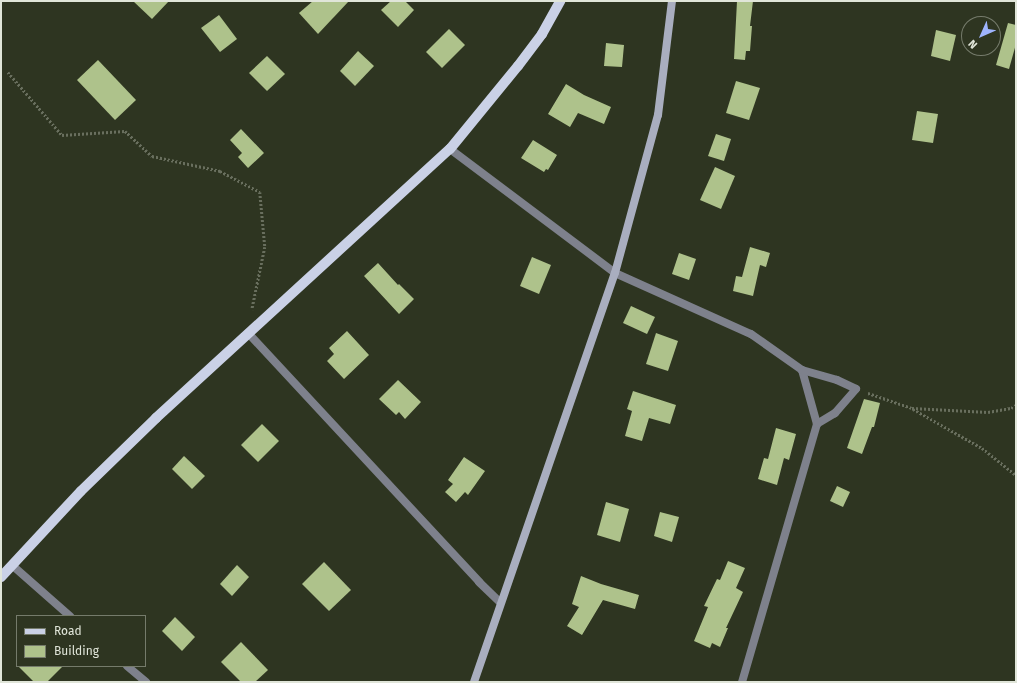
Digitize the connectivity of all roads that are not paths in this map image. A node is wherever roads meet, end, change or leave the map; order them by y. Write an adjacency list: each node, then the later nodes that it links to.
1 (560, 1): 3 (main road)
2 (672, 1): 4 (street)
3 (450, 149): 4 (street); 5 (main road)
4 (615, 273): 6 (street); 10 (street)
5 (248, 333): 8 (main road); 10 (street)
6 (802, 370): 7 (street); 7 (street)
7 (817, 424): 15 (street)
8 (13, 566): 9 (main road); 11 (street)
9 (1, 577)
10 (500, 602): 14 (street)
11 (69, 615)
12 (128, 667): 13 (street)
13 (146, 682)
14 (474, 682)
15 (742, 682)

